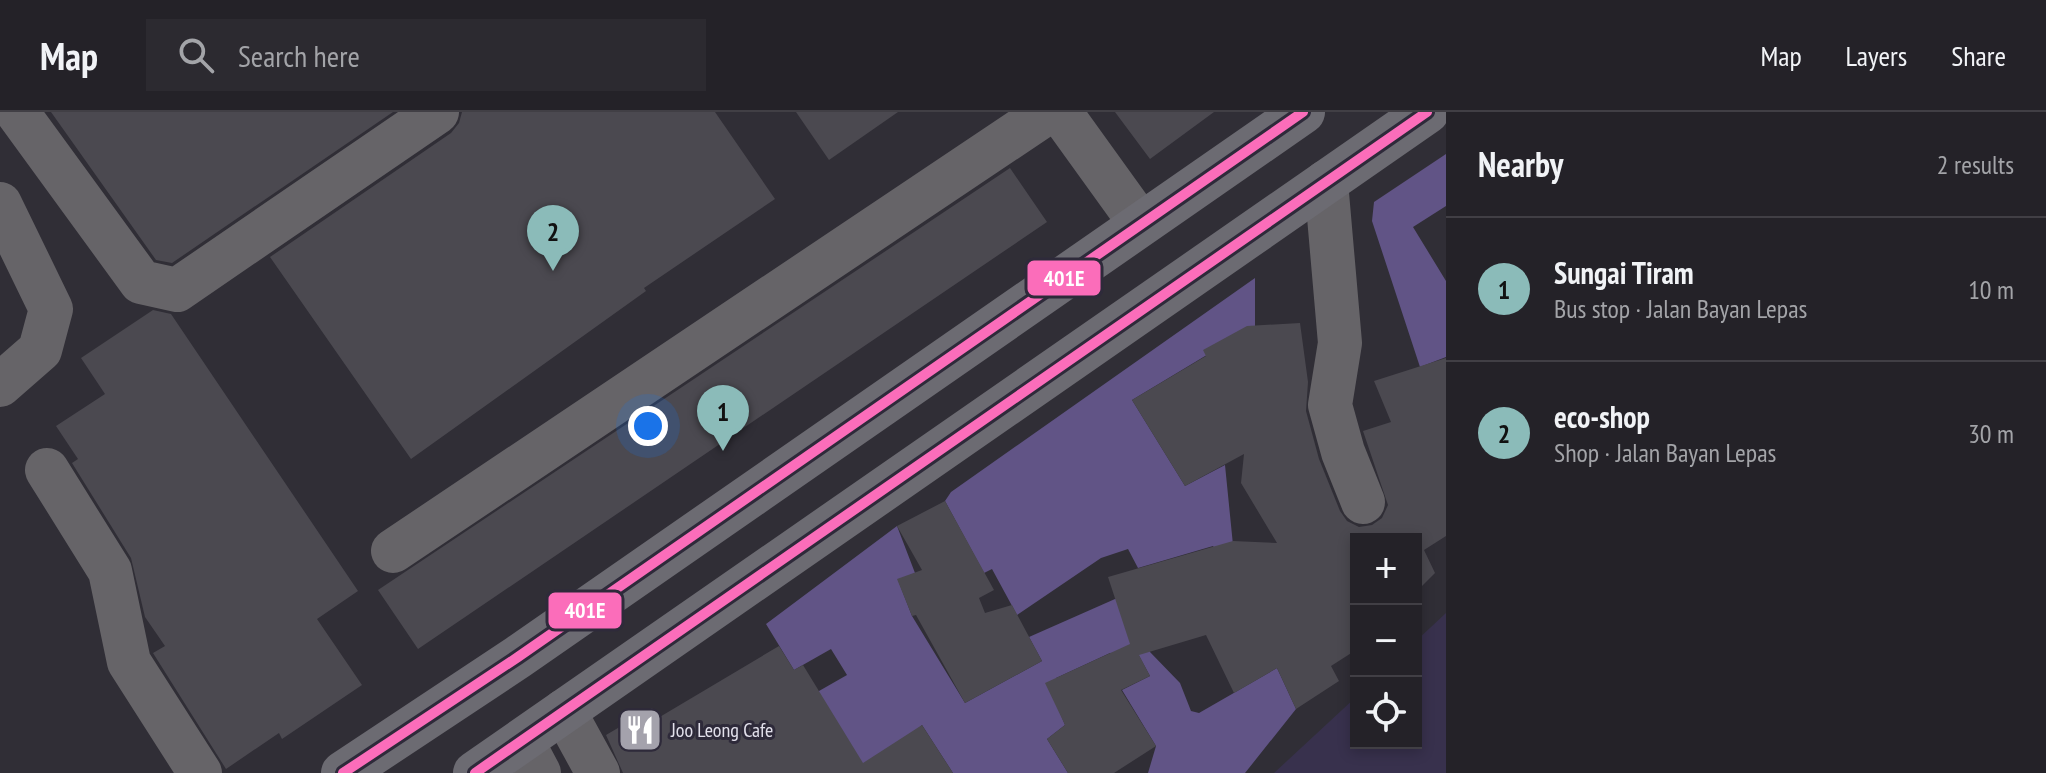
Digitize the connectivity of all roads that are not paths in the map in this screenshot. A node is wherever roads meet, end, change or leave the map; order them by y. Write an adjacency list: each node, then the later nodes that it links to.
1 (17, 112): 2 (street)
2 (437, 112)
3 (1048, 112): 13 (street)
4 (1060, 112): 9 (street)
5 (1303, 112): 9 (highway)
6 (1427, 112): 7 (highway)
7 (1326, 182): 12 (street); 14 (highway)
8 (0, 204): 10 (street)
9 (1140, 223): 17 (highway)
10 (0, 385)
11 (47, 470): 16 (street)
12 (1363, 502)
13 (393, 551)
14 (564, 711): 15 (highway); 19 (street)
15 (530, 757): 18 (highway)
16 (200, 773)
17 (343, 773)
18 (475, 773)
19 (598, 773)

